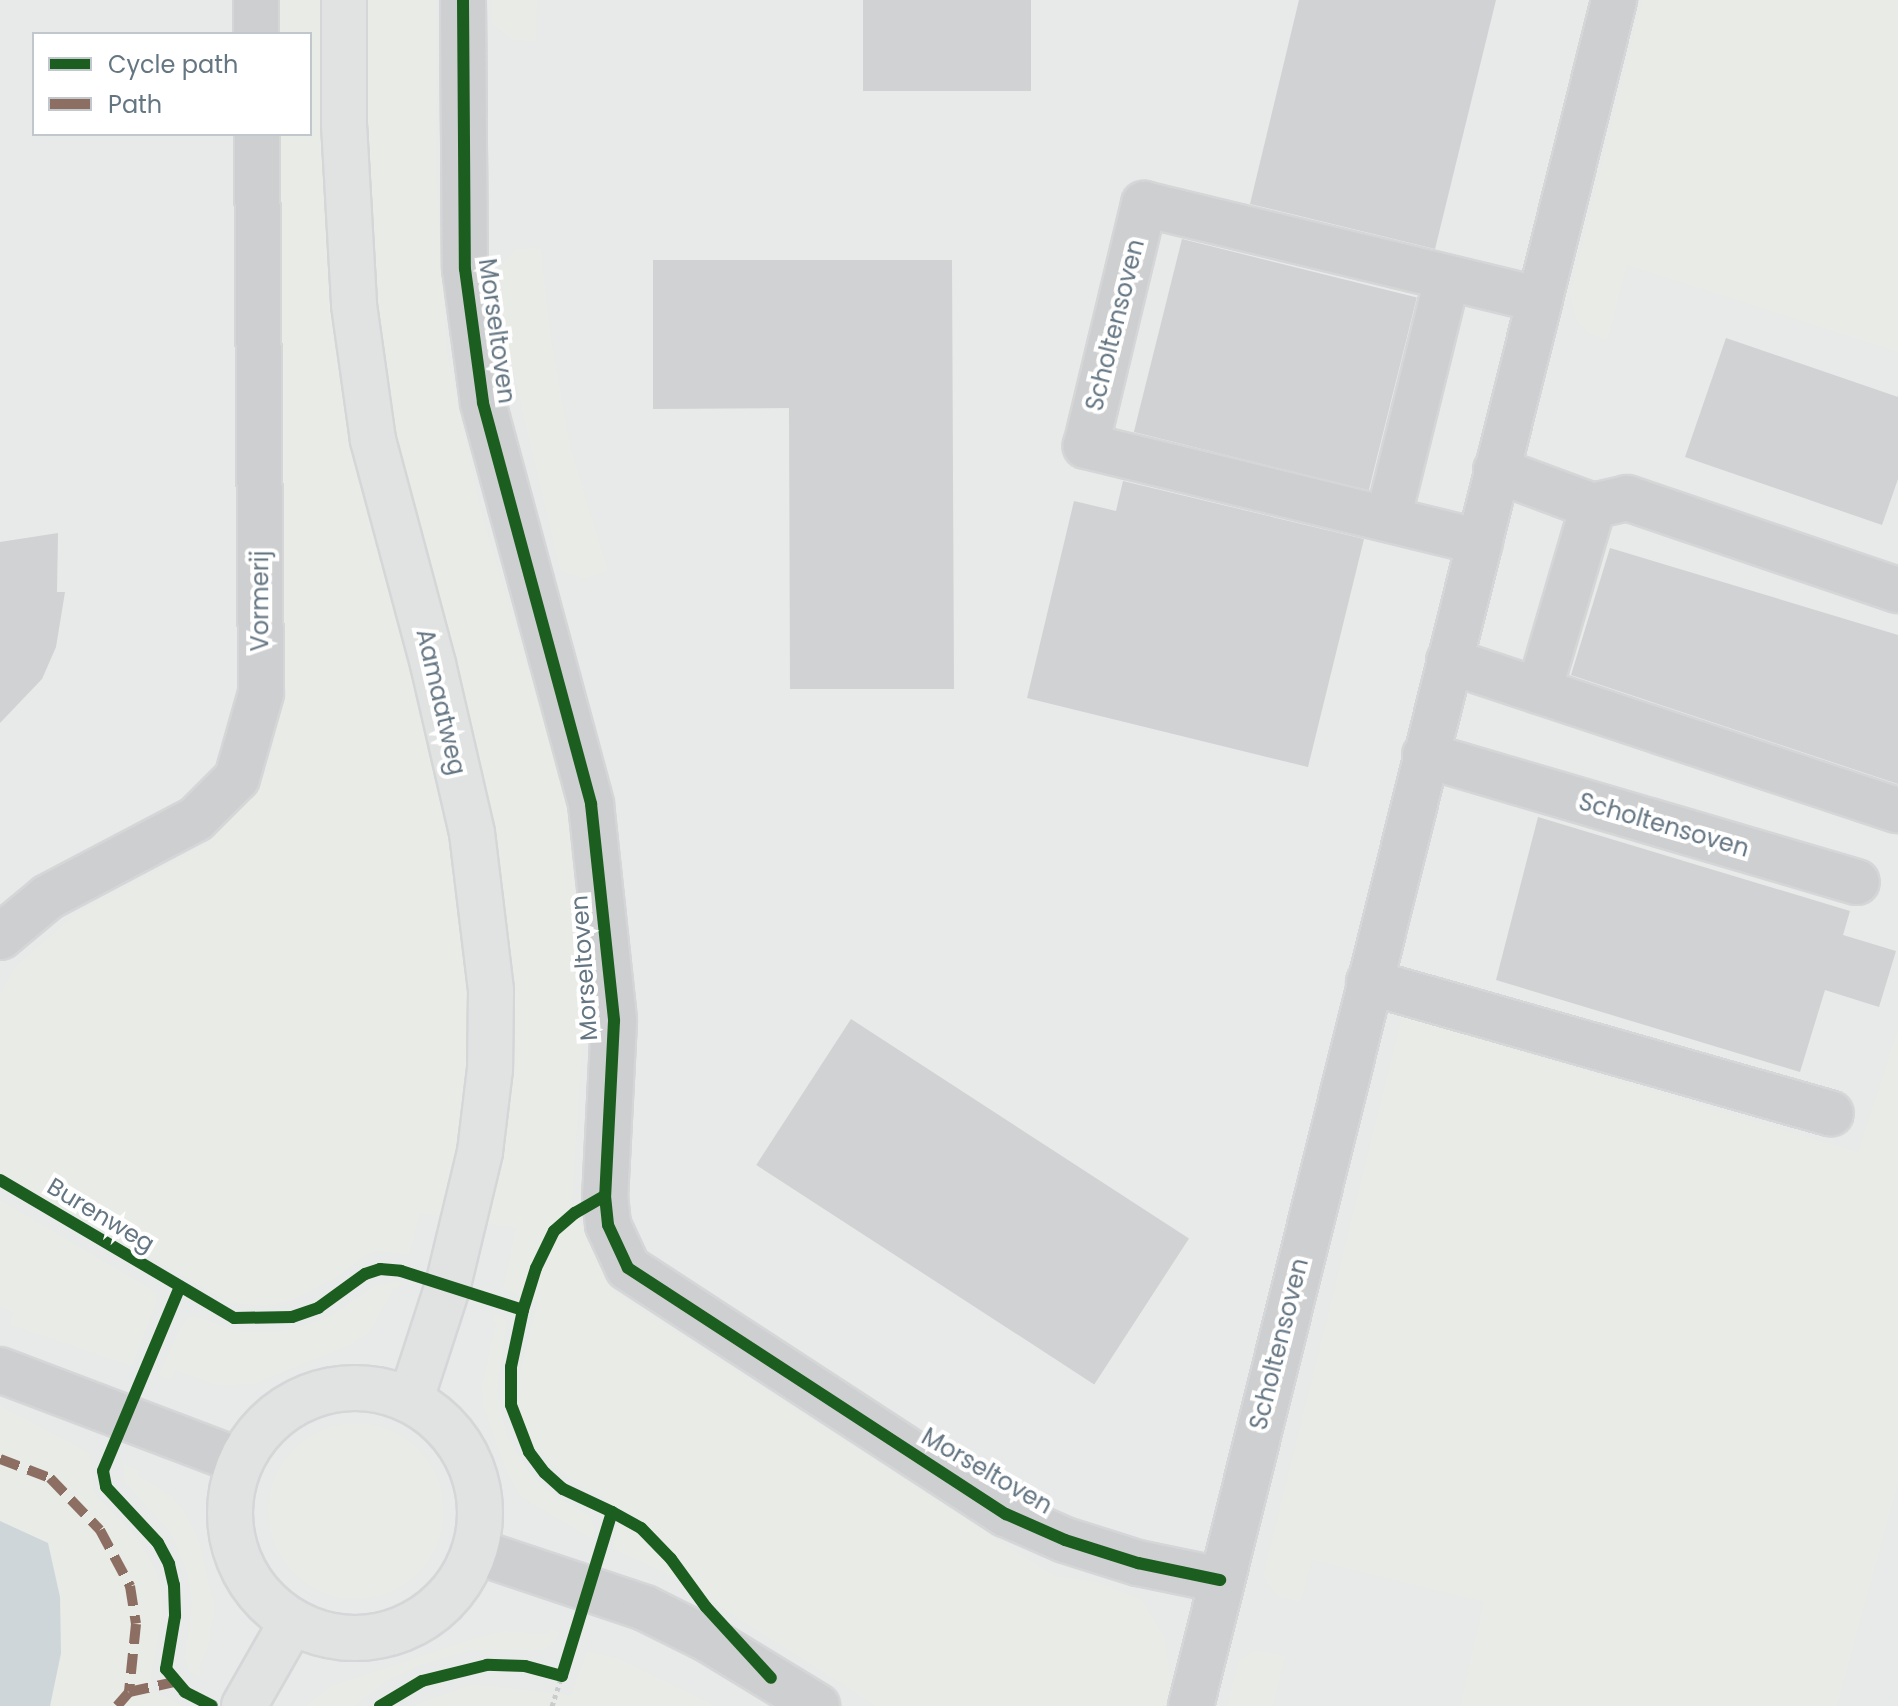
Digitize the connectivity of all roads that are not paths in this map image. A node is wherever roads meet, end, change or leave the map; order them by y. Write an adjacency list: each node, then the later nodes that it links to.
1 (256, 0): 5 (street)
2 (344, 0): 23 (main road, Aamaatweg)
3 (463, 0): 26 (street, Morseltoven)
4 (1614, 0): 8 (street, Scholtensoven)
5 (256, 32)
6 (257, 136): 19 (street, Vormerij)
7 (1447, 278): 8 (street, Scholtensoven); 11 (street); 11 (street, Scholtensoven)
8 (1540, 300): 9 (street, Scholtensoven)
9 (1496, 470): 10 (street); 12 (street, Scholtensoven)
10 (1593, 506): 13 (street); 15 (street)
11 (1388, 519): 12 (street, Scholtensoven)
12 (1480, 542): 14 (street, Scholtensoven)
13 (1898, 590)
14 (1449, 661): 15 (street); 16 (street, Scholtensoven)
15 (1539, 691): 17 (street)
16 (1425, 755): 18 (street, Scholtensoven); 20 (street, Scholtensoven)
17 (1898, 810)
18 (1857, 882)
19 (0, 937)
20 (1369, 982): 21 (street); 26 (street, Scholtensoven)
21 (1831, 1114)
22 (0, 1370): 24 (street)
23 (411, 1399): 24 (main road); 25 (main road)
24 (240, 1461): 27 (main road)
25 (475, 1551): 27 (main road); 29 (street)
26 (1220, 1580): 30 (street, Scholtensoven)
27 (292, 1622): 28 (main road)
28 (244, 1706)
29 (817, 1706)
30 (1191, 1706)

